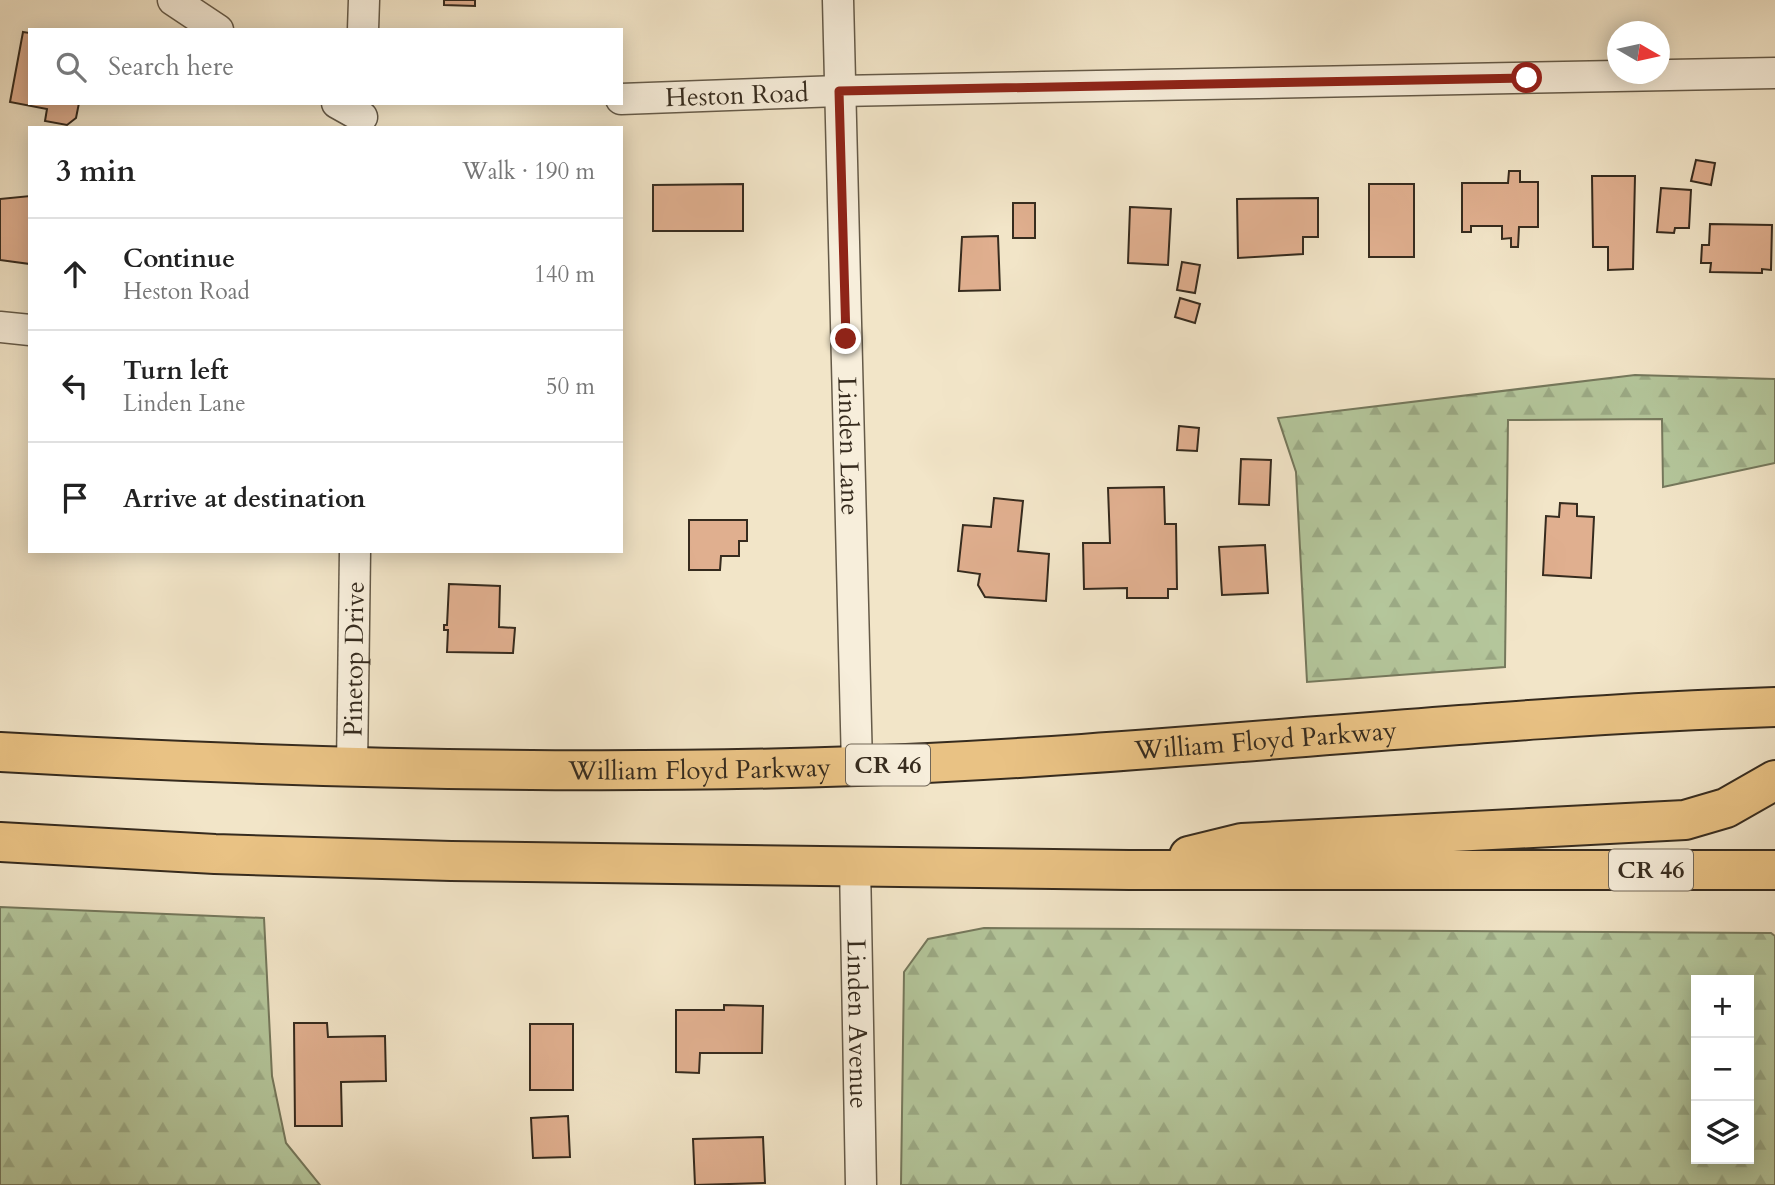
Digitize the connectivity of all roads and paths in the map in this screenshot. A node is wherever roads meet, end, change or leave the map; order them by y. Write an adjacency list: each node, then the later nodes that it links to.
1 (173, 0): 4 (street)
2 (364, 0): 5 (street)
3 (838, 0): 7 (street, Linden Lane)
4 (215, 28)
5 (363, 28)
6 (1775, 73): 7 (street, Heston Road)
7 (839, 91): 8 (street, Heston Road); 14 (street, Linden Lane)
8 (623, 99)
9 (0, 327): 10 (street)
10 (28, 330)
11 (355, 553): 15 (street, Pinetop Drive)
12 (1775, 707): 14 (highway, William Floyd Parkway / CR 46)
13 (0, 752): 15 (highway, William Floyd Parkway / CR 46)
14 (857, 766): 15 (highway, William Floyd Parkway / CR 46)
15 (352, 767)
16 (1775, 780): 19 (highway)
17 (0, 842): 18 (highway, CR 46)
18 (855, 865): 19 (highway, CR 46); 21 (street, Linden Avenue)
19 (1129, 870): 20 (highway, CR 46)
20 (1775, 870)
21 (861, 1185)

